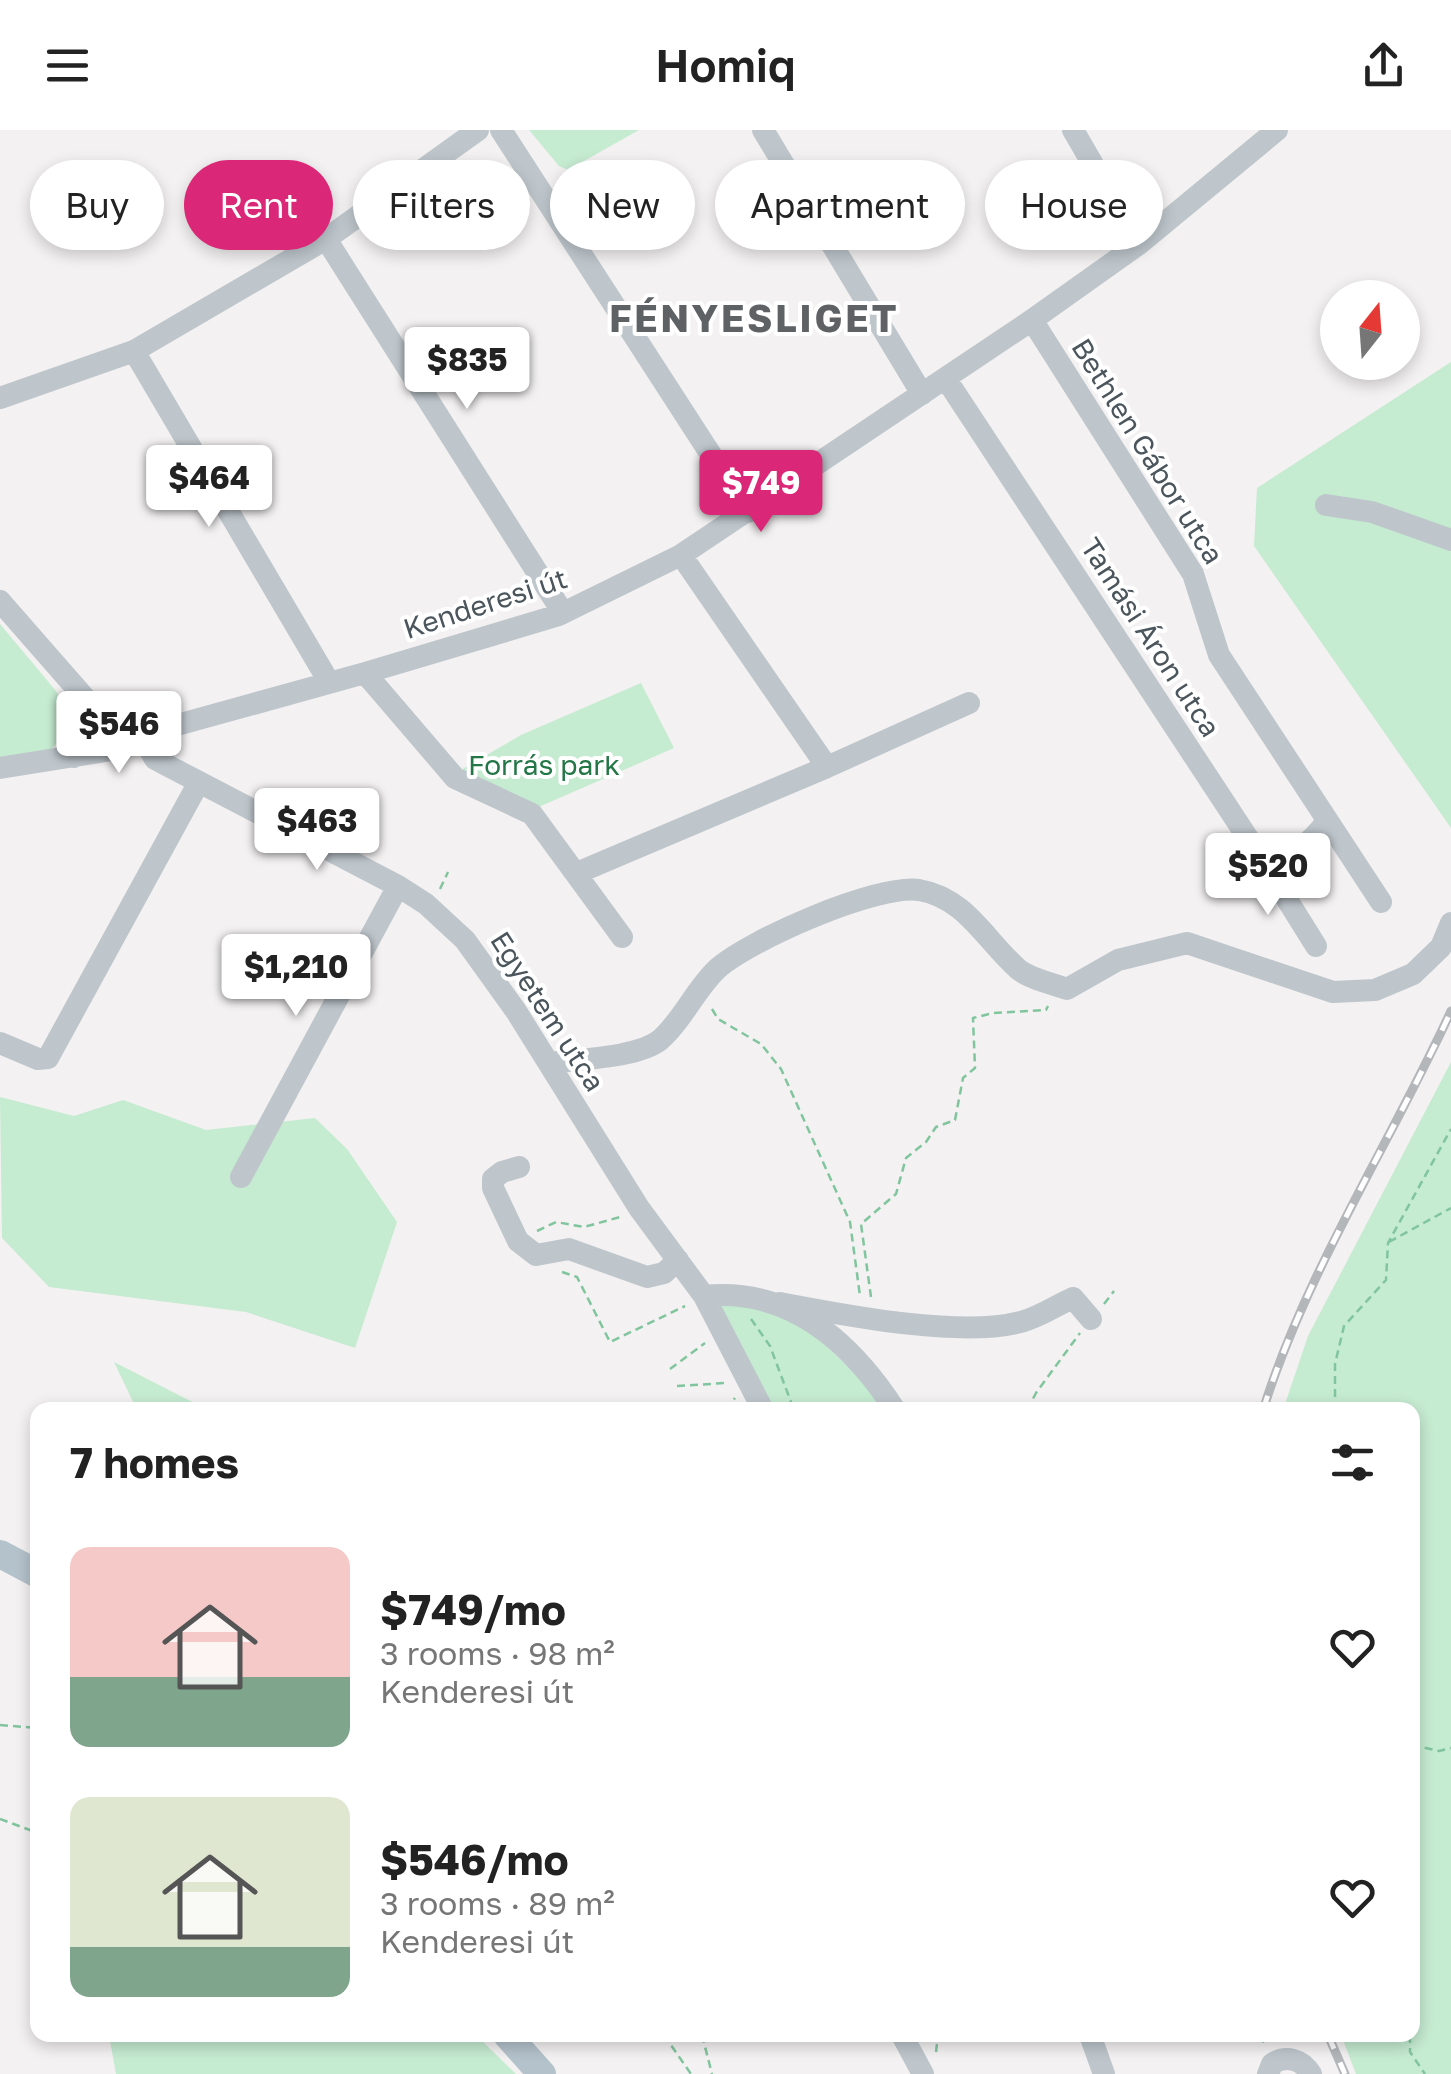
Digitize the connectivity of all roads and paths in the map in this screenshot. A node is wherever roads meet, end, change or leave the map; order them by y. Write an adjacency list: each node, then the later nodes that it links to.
1 (478, 130): 8 (street)
2 (501, 130): 18 (street)
3 (762, 130): 15 (street)
4 (1073, 130): 6 (street)
5 (1277, 130): 7 (street, Kenderesi út)
6 (1090, 160)
7 (1163, 224)
8 (333, 234)
9 (307, 250): 13 (street)
10 (333, 250): 22 (street)
11 (1131, 250): 12 (street, Kenderesi út)
12 (1032, 320): 14 (street, Kenderesi út); 32 (street, Bethlen Gábor utca)
13 (134, 351): 16 (street); 24 (street)
14 (946, 378): 15 (street, Kenderesi út); 33 (street, Tamási Áron utca)
15 (922, 394): 18 (street, Kenderesi út)
16 (0, 398)
17 (1326, 505): 19 (street)
18 (748, 512): 20 (street, Kenderesi út)
19 (1451, 540)
20 (681, 555): 22 (street, Kenderesi út); 29 (street)
21 (0, 601): 26 (street, Egyetem utca)
22 (563, 613): 23 (street, Kenderesi út)
23 (365, 673): 24 (street, Kenderesi út); 34 (street)
24 (329, 682): 27 (street, Kenderesi út)
25 (969, 703): 29 (street)
26 (105, 721): 27 (street, Egyetem utca); 28 (street)
27 (141, 735): 28 (street, Kenderesi út); 31 (street, Egyetem utca)
28 (74, 758): 30 (street, Kenderesi út)
29 (827, 766): 34 (street)
30 (0, 768)
31 (199, 782): 35 (street, Egyetem utca); 42 (street)
32 (1328, 821): 33 (street); 36 (street, Bethlen Gábor utca)
33 (1263, 861): 39 (street, Tamási Áron utca)
34 (577, 873): 38 (street)
35 (398, 886): 43 (street, Egyetem utca); 46 (street)
36 (1382, 902)
37 (1451, 923): 40 (street)
38 (622, 937)
39 (1316, 946)
40 (1056, 985): 43 (street); 57 (path)
41 (711, 1006): 57 (path)
42 (0, 1043)
43 (549, 1063): 47 (street, Egyetem utca)
44 (1451, 1128): 50 (path)
45 (519, 1167): 49 (street)
46 (241, 1178)
47 (639, 1208): 49 (path); 51 (street, Egyetem utca)
48 (1451, 1208): 50 (path)
49 (518, 1241): 51 (street)
50 (1388, 1242): 67 (path)
51 (678, 1260): 55 (street, Egyetem utca)
52 (560, 1272): 55 (path)
53 (1114, 1291): 58 (path)
54 (732, 1293): 55 (street); 56 (street); 64 (path)
55 (704, 1296): 59 (street, Egyetem utca)
56 (780, 1303): 57 (street); 65 (street)
57 (868, 1318): 58 (street)
58 (1091, 1319): 66 (path)
59 (722, 1330): 60 (path); 61 (street, Egyetem utca)
60 (670, 1369)
61 (748, 1381): 62 (path); 63 (street, Egyetem utca)
62 (677, 1386)
63 (759, 1402)
64 (791, 1402)
65 (890, 1402)
66 (1032, 1402)
67 (1335, 1402)
68 (0, 1554): 69 (main road)
69 (30, 1570)
70 (0, 1725): 71 (path)
71 (30, 1727)
72 (1420, 1747): 73 (path)
73 (1451, 1748)
74 (0, 1819): 75 (path)
75 (30, 1830)
76 (513, 2042): 82 (main road)
77 (669, 2042): 83 (path)
78 (704, 2042): 84 (path)
79 (906, 2042): 85 (street)
80 (1093, 2042): 86 (street)
81 (1410, 2042): 89 (path)
82 (542, 2074)
83 (692, 2074)
84 (712, 2074)
85 (923, 2074)
86 (1104, 2074)
87 (1268, 2074): 88 (street)
88 (1312, 2074)
89 (1425, 2074)

